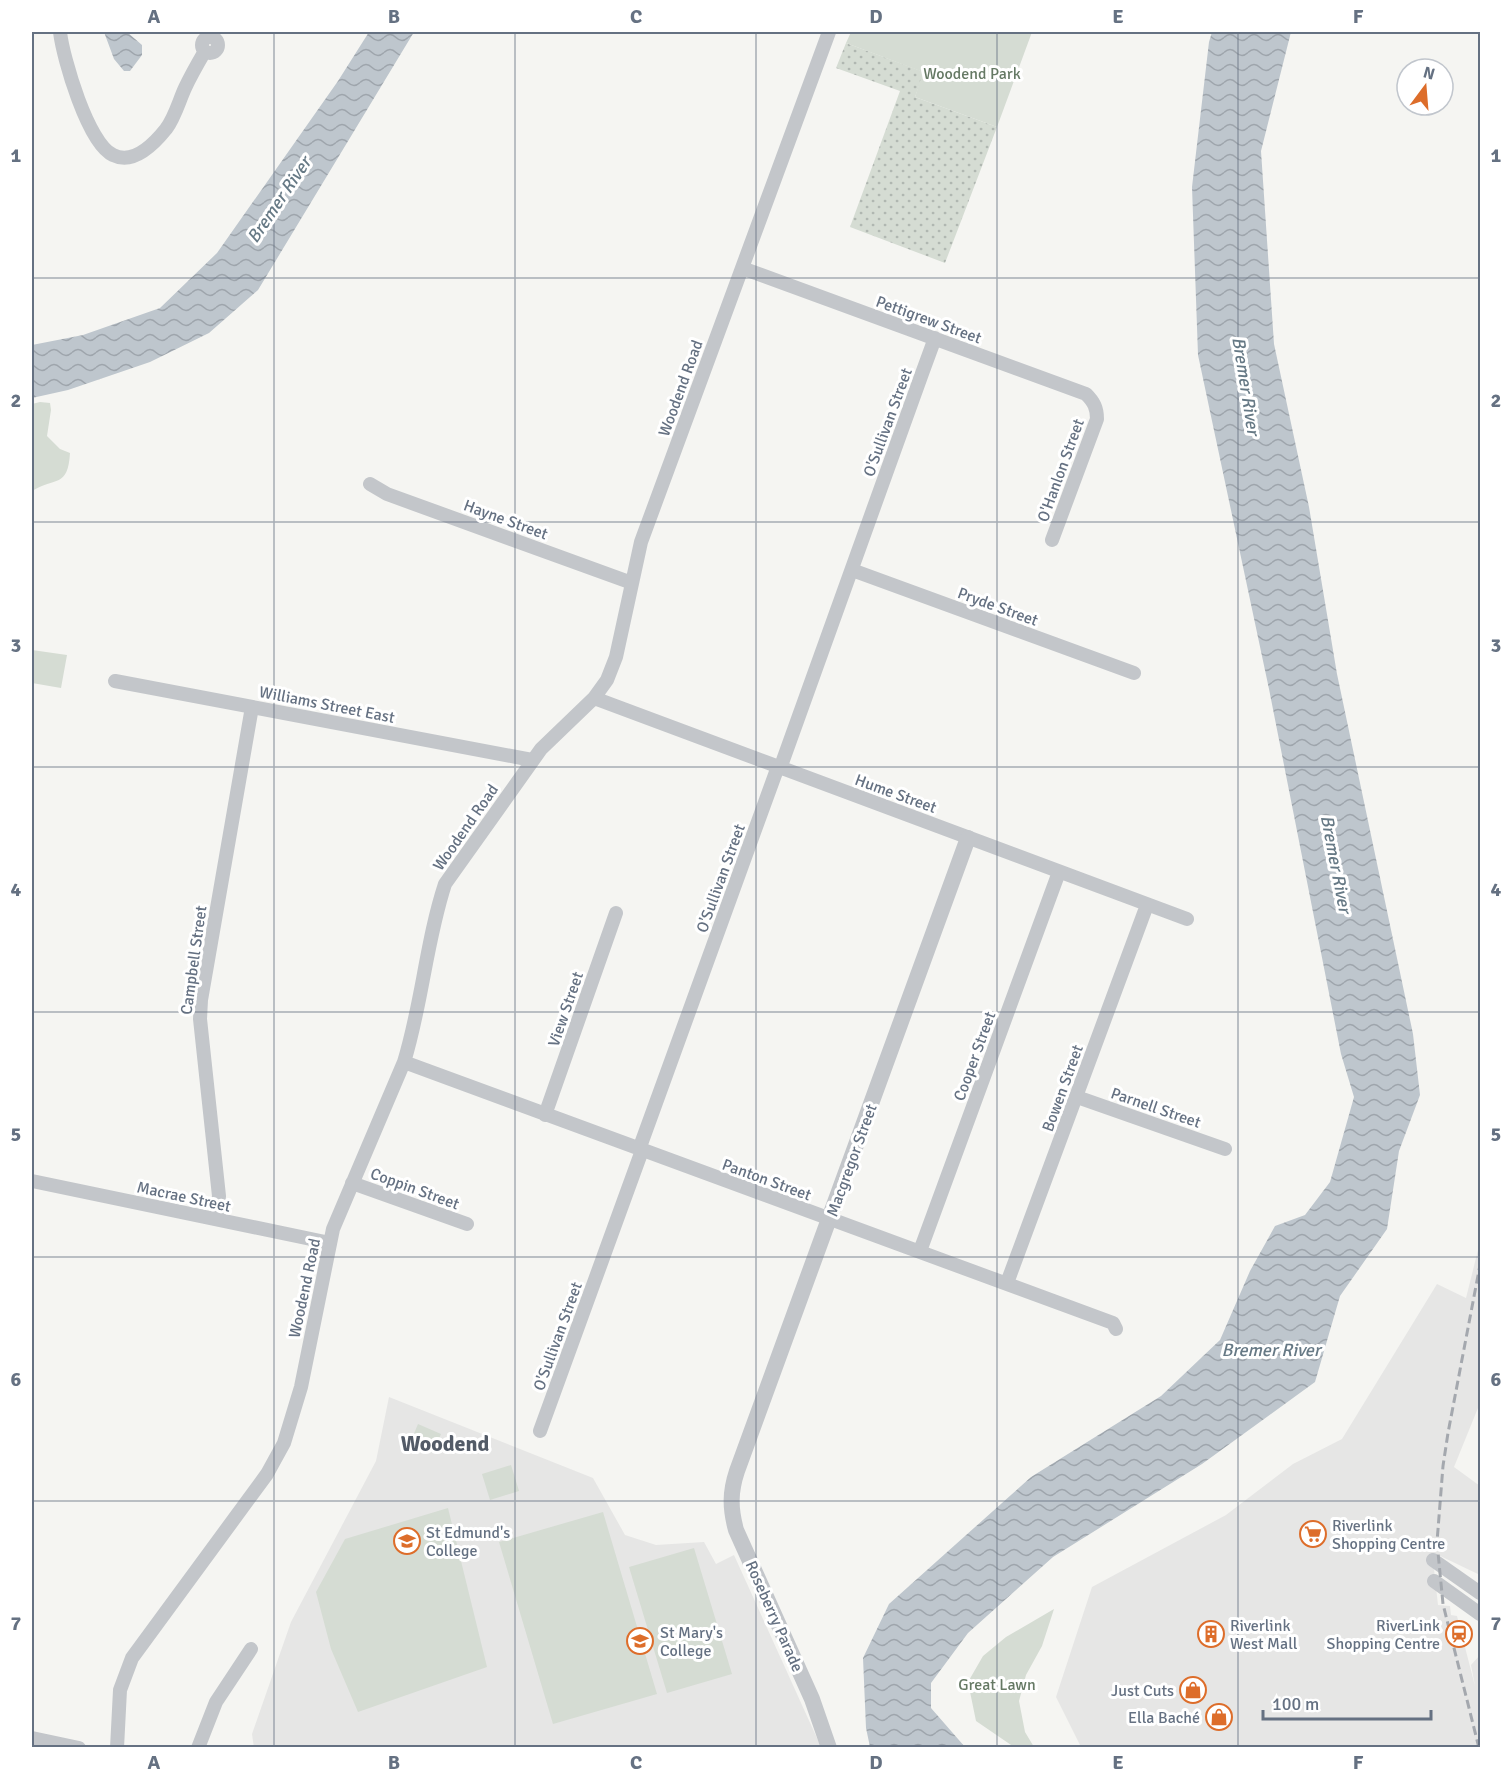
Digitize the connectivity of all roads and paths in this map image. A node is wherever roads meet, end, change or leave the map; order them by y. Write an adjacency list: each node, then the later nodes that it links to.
1 (60, 32): 3 (street)
2 (829, 32): 4 (street, Woodend Road)
3 (208, 38)
4 (742, 268): 5 (street, Pettigrew Street); 10 (street, Woodend Road)
5 (935, 338): 6 (street, Pettigrew Street); 9 (street, O'Sullivan Street)
6 (1097, 411): 8 (street, O'Hanlon Street)
7 (370, 484): 10 (street, Hayne Street)
8 (1052, 540)
9 (852, 570): 11 (street, Pryde Street); 16 (street, O'Sullivan Street)
10 (632, 583): 13 (street, Woodend Road)
11 (1134, 673)
12 (115, 681): 14 (street, Williams Street East)
13 (594, 698): 15 (street, Woodend Road); 16 (street, Hume Street)
14 (252, 707): 15 (street, Williams Street East); 29 (street, Campbell Street)
15 (532, 760): 22 (street, Woodend Road)
16 (778, 767): 17 (street, Hume Street); 26 (street, O'Sullivan Street)
17 (968, 838): 18 (street, Hume Street); 30 (street, Macgregor Street)
18 (1059, 872): 19 (street, Hume Street); 33 (street, Cooper Street)
19 (1147, 905): 21 (street, Hume Street); 23 (street, Bowen Street)
20 (616, 913): 24 (street, View Street)
21 (1187, 919)
22 (404, 1062): 24 (street, Panton Street); 28 (street, Woodend Road)
23 (1077, 1097): 25 (street, Parnell Street); 34 (street, Bowen Street)
24 (545, 1115): 26 (street, Panton Street)
25 (1224, 1149)
26 (641, 1150): 30 (street, Panton Street); 36 (street, O'Sullivan Street)
27 (32, 1181): 29 (street, Macrae Street)
28 (352, 1183): 31 (street, Coppin Street); 32 (street, Woodend Road)
29 (216, 1219): 32 (street, Macrae Street)
30 (829, 1219): 33 (street, Panton Street); 37 (street, Macgregor Street)
31 (467, 1224)
32 (330, 1243): 45 (street, Woodend Road)
33 (920, 1251): 34 (street, Panton Street)
34 (1007, 1283): 35 (street, Panton Street)
35 (1116, 1329)
36 (540, 1431)
37 (733, 1483): 47 (street, Roseberry Parade)
38 (1433, 1560): 40 (street)
39 (1434, 1581): 41 (street)
40 (1480, 1593)
41 (1480, 1614)
42 (251, 1649): 46 (street)
43 (32, 1738): 44 (street)
44 (79, 1748)
45 (117, 1748)
46 (198, 1748)
47 (829, 1748)

